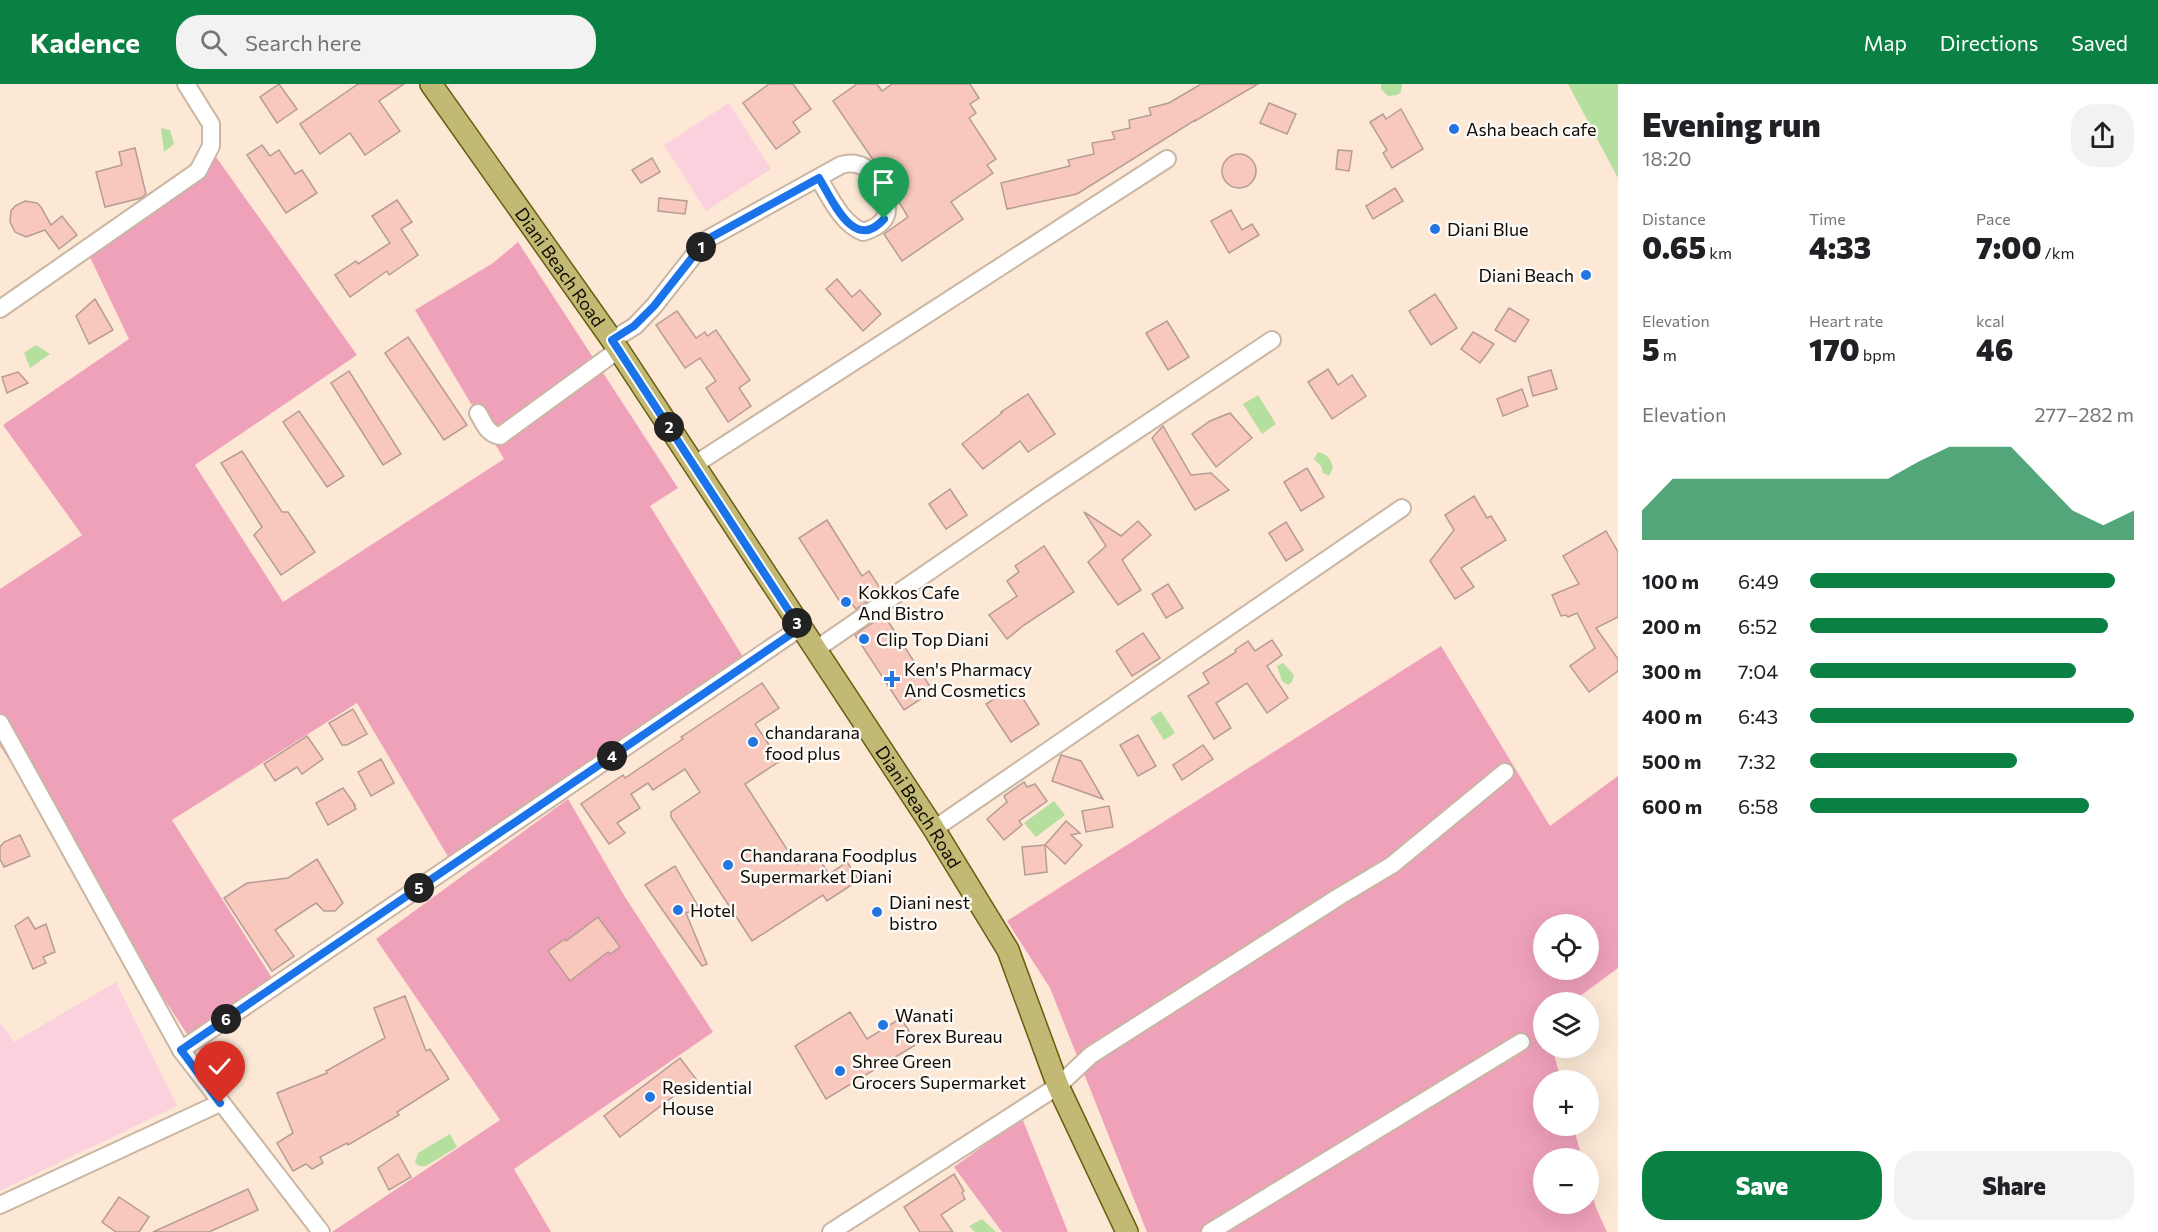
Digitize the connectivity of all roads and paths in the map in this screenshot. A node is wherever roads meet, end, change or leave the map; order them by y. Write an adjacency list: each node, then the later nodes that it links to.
1 (186, 84): 5 (street)
2 (431, 84): 7 (main road, Diani Beach Road)
3 (1167, 159): 9 (street)
4 (819, 178): 7 (street)
5 (0, 309)
6 (1272, 340): 12 (street)
7 (615, 345): 8 (street); 9 (main road, Diani Beach Road)
8 (478, 413)
9 (694, 465): 11 (main road, Diani Beach Road)
10 (1402, 508): 15 (street)
11 (800, 628): 12 (main road, Diani Beach Road); 17 (street)
12 (815, 650): 15 (main road, Diani Beach Road)
13 (0, 723): 17 (street)
14 (1505, 771): 18 (street)
15 (934, 829): 18 (main road, Diani Beach Road)
16 (1521, 1042): 24 (street)
17 (181, 1050): 19 (street)
18 (1058, 1086): 22 (street); 23 (main road, Diani Beach Road)
19 (220, 1103): 20 (street); 21 (street)
20 (0, 1205)
21 (321, 1232)
22 (831, 1232)
23 (1127, 1232)
24 (1210, 1232)

